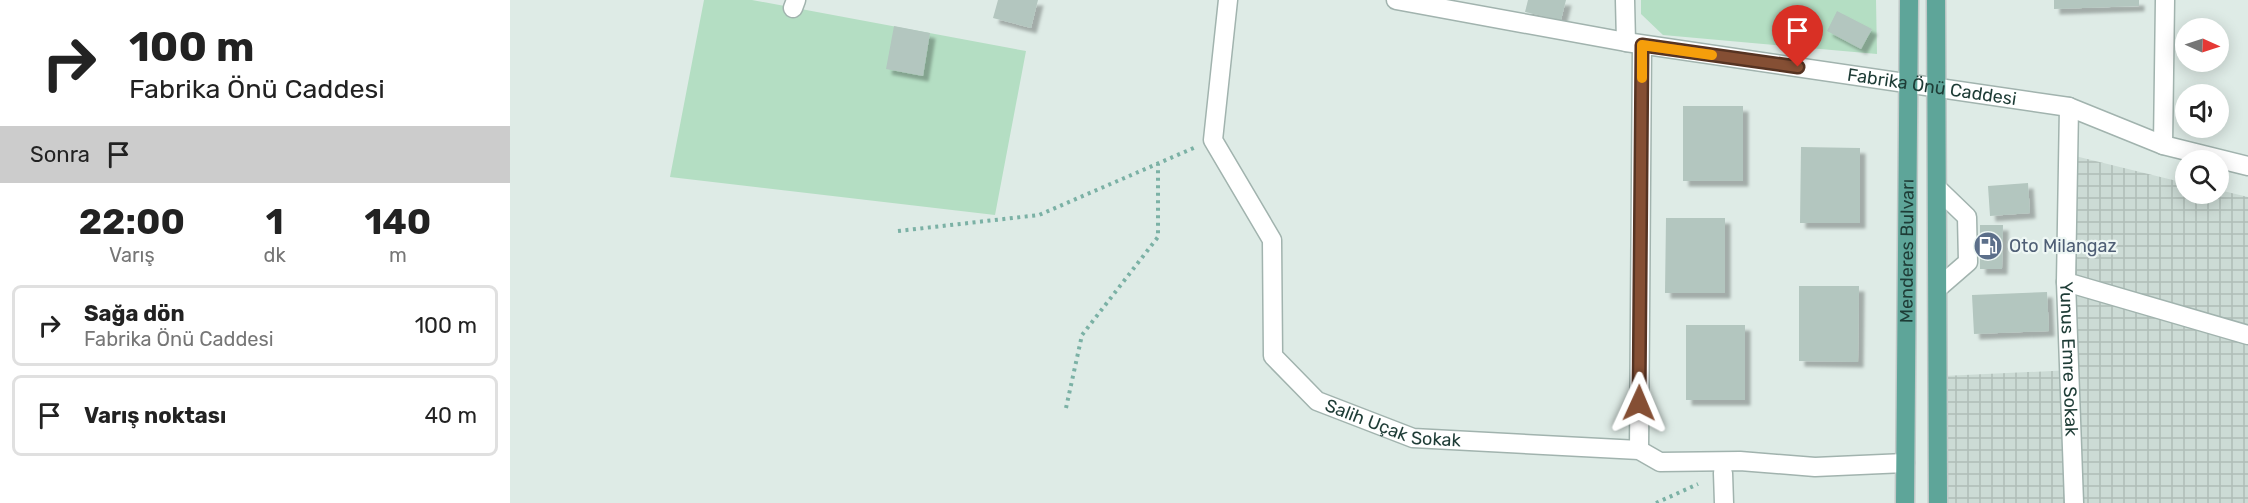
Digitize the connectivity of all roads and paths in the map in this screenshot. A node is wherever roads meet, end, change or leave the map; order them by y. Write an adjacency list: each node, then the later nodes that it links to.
1 (1228, 0): 11 (street)
2 (1396, 0): 7 (street, Fabrika Önü Caddesi)
3 (1625, 0): 7 (street)
4 (1909, 0): 8 (main road, Menderes Bulvarı)
5 (1936, 0): 9 (main road, Menderes Bulvarı)
6 (2165, 0): 12 (street)
7 (1634, 44): 8 (street, Fabrika Önü Caddesi); 21 (street)
8 (1910, 82): 9 (street, Fabrika Önü Caddesi); 22 (main road, Menderes Bulvarı)
9 (1938, 88): 10 (street, Fabrika Önü Caddesi); 15 (main road, Menderes Bulvarı)
10 (2069, 107): 12 (street, Fabrika Önü Caddesi); 17 (street, Yunus Emre Sokak)
11 (1213, 140): 13 (path); 21 (street, Salih Uçak Sokak)
12 (2163, 145): 14 (street, Fabrika Önü Caddesi)
13 (1158, 164): 16 (path); 20 (path)
14 (2248, 166)
15 (1939, 190): 18 (main road, Menderes Bulvarı); 18 (street)
16 (898, 231)
17 (2066, 282): 19 (street); 28 (street, Yunus Emre Sokak)
18 (1938, 288): 27 (main road, Menderes Bulvarı)
19 (2248, 335)
20 (1066, 408)
21 (1639, 450): 22 (street, Salih Uçak Sokak)
22 (1905, 464): 26 (main road, Menderes Bulvarı)
23 (1723, 473): 24 (path); 25 (street)
24 (1656, 503)
25 (1724, 503)
26 (1905, 503)
27 (1938, 503)
28 (2074, 503)

